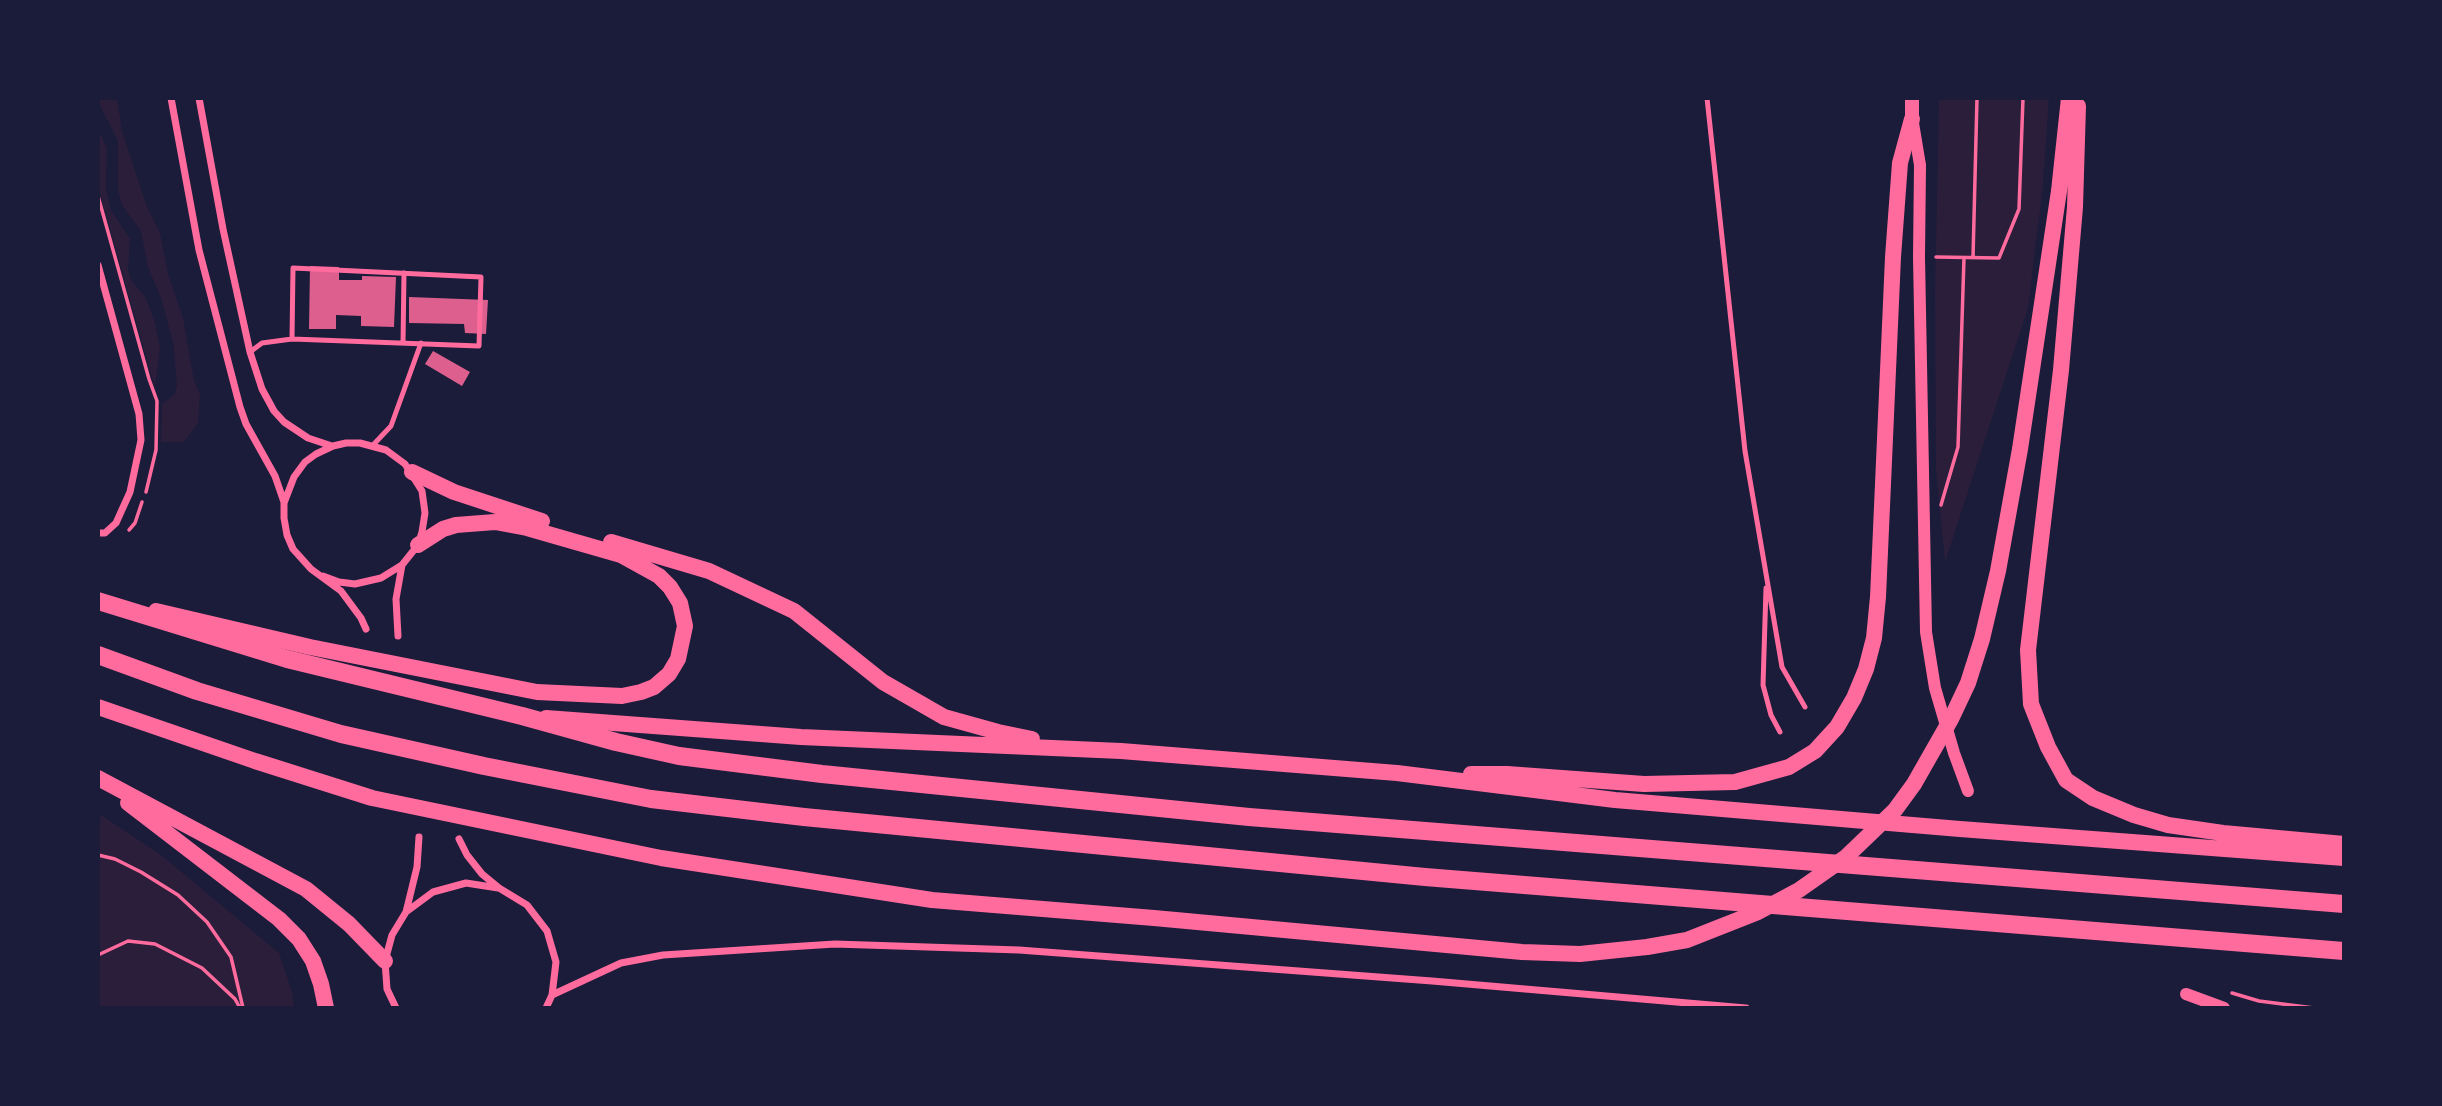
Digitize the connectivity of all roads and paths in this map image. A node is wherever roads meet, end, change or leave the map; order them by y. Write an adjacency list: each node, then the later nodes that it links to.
1 (171, 98): 22 (street)
2 (199, 98): 18 (street)
3 (1707, 98): 28 (lane)
4 (1912, 98): 9 (main road)
5 (1977, 98): 12 (path)
6 (2022, 98): 12 (path)
7 (2069, 98): 34 (highway)
8 (2078, 98): 43 (highway)
9 (1912, 119): 38 (highway); 40 (street)
10 (1936, 257): 11 (path)
11 (1964, 258): 12 (path); 23 (path)
12 (1973, 258)
13 (98, 265): 24 (street)
14 (404, 273): 15 (lane); 16 (lane); 17 (lane)
15 (292, 339): 16 (lane); 18 (lane)
16 (403, 343): 17 (lane)
17 (421, 343): 19 (lane)
18 (250, 352): 20 (street)
19 (373, 445): 20 (street); 21 (street)
20 (333, 446): 22 (street)
21 (412, 472): 25 (street); 37 (highway)
22 (284, 503): 27 (street)
23 (1940, 509)
24 (98, 533)
25 (418, 545): 26 (street); 29 (highway)
26 (402, 565): 27 (street); 31 (street)
27 (323, 576): 30 (street)
28 (1766, 577): 33 (lane); 36 (lane)
29 (98, 599): 35 (highway)
30 (366, 629)
31 (398, 636)
32 (98, 655): 49 (highway)
33 (1805, 706)
34 (98, 707)
35 (522, 716): 37 (highway); 47 (highway)
36 (1780, 732)
37 (1082, 749): 38 (highway)
38 (1397, 774): 45 (highway)
39 (98, 779): 51 (highway); 56 (highway)
40 (1968, 791)
41 (419, 837): 48 (street)
42 (459, 839): 46 (street)
43 (2344, 844)
44 (98, 855): 55 (path)
45 (2344, 858)
46 (499, 888): 48 (street); 54 (street)
47 (2344, 904)
48 (406, 912): 51 (street)
49 (2344, 951)
50 (98, 955): 55 (path)
51 (385, 961): 57 (street)
52 (2232, 993): 61 (path)
53 (2186, 994): 60 (street)
54 (552, 995): 58 (street); 59 (street)
55 (242, 1008)
56 (326, 1008)
57 (396, 1008)
58 (546, 1008)
59 (1746, 1008)
60 (2224, 1008)
61 (2314, 1008)

